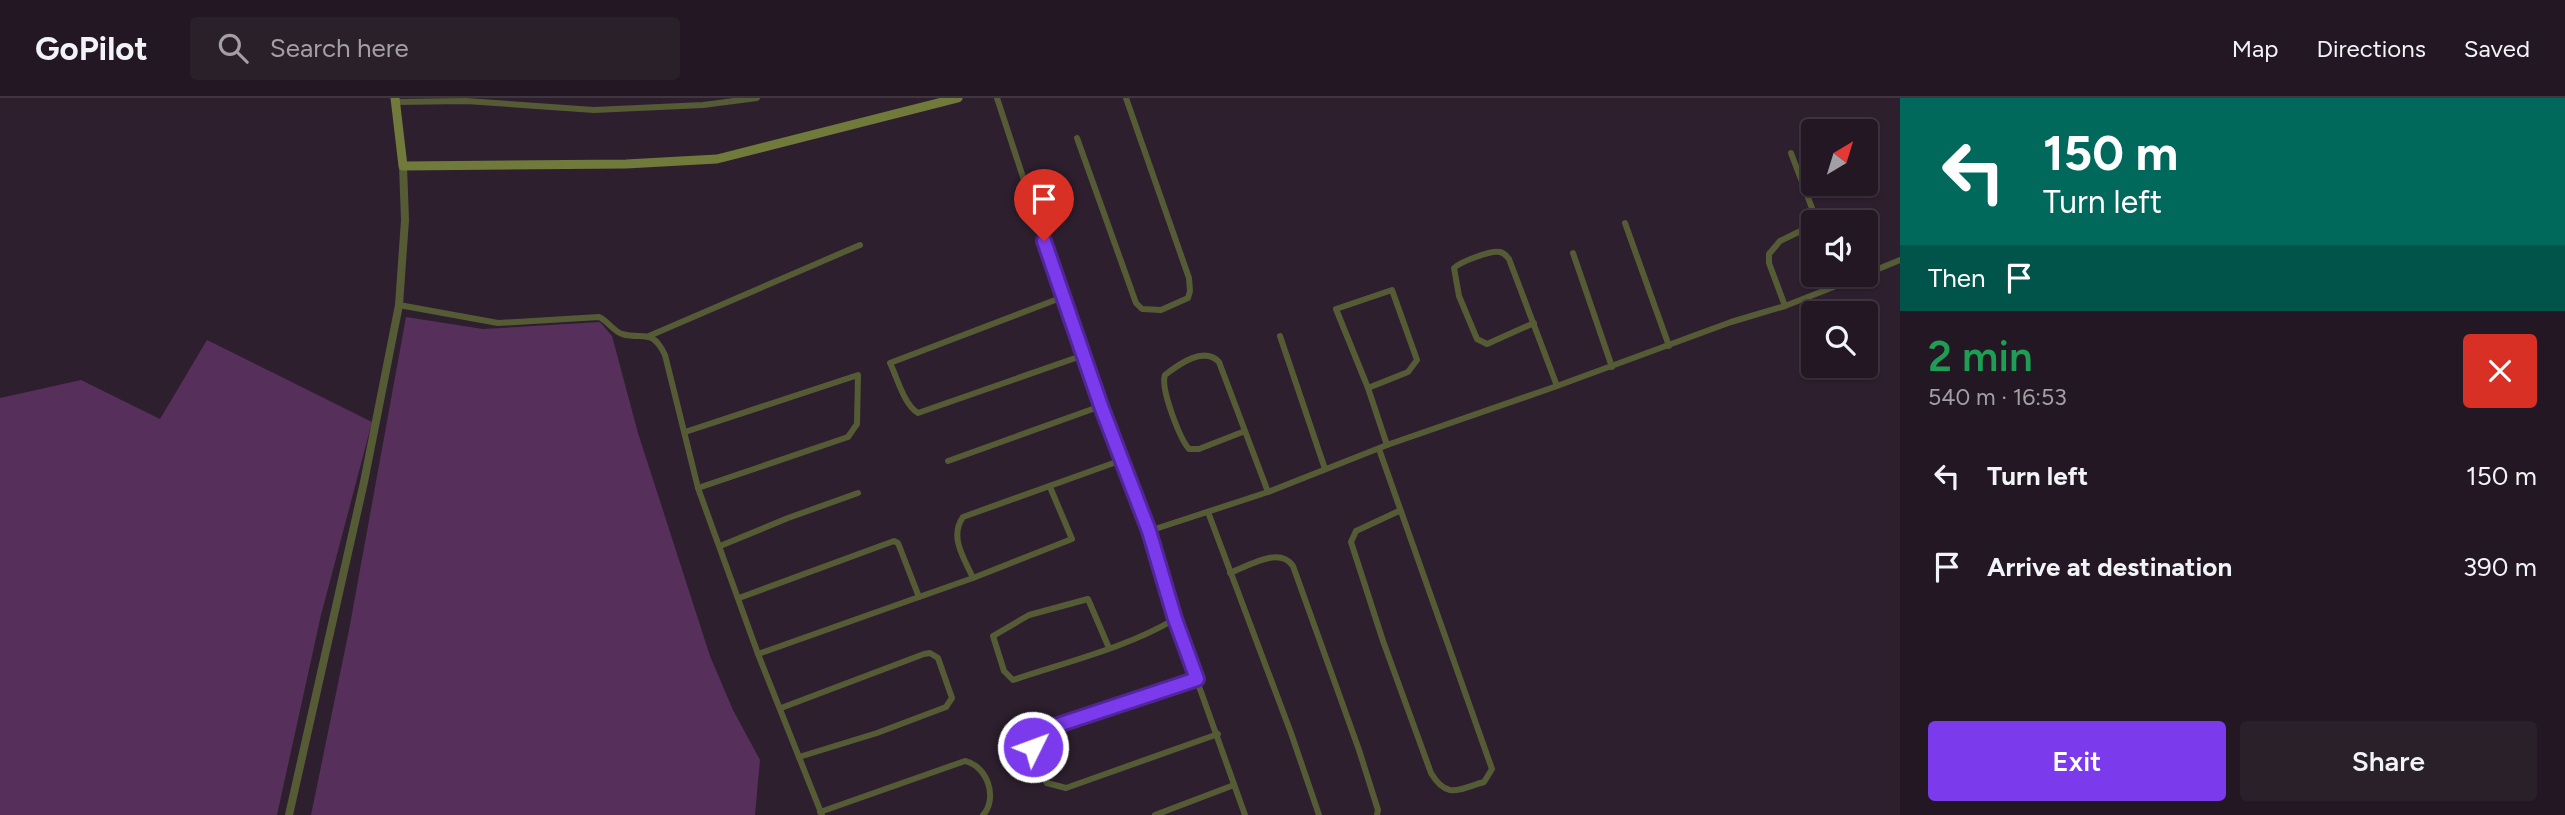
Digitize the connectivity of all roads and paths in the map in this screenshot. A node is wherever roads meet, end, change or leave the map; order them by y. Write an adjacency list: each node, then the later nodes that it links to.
1 (757, 98): 5 (street)
2 (958, 98): 8 (main road)
3 (997, 98): 17 (street)
4 (1126, 98): 6 (street)
5 (395, 100): 8 (main road)
6 (1077, 138)
7 (1791, 153): 9 (street)
8 (403, 166): 18 (street)
9 (1813, 210)
10 (1625, 223): 23 (street)
11 (1801, 230): 19 (street)
12 (860, 245): 21 (street)
13 (1573, 253): 25 (street)
14 (1900, 260): 15 (street)
15 (1878, 269)
16 (1832, 287): 19 (street)
17 (1063, 297): 24 (street); 24 (street)
18 (399, 305): 21 (street); 57 (street)
19 (1785, 306): 23 (street)
20 (1534, 323): 20 (street); 26 (street)
21 (649, 336): 30 (street)
22 (1280, 336): 35 (street)
23 (1668, 346): 25 (street)
24 (1084, 355): 28 (street)
25 (1612, 367): 26 (street)
26 (1557, 386): 31 (street)
27 (1368, 388): 27 (street); 31 (street)
28 (1101, 406): 33 (street); 34 (street)
29 (1245, 431): 29 (street); 38 (street)
30 (685, 432): 37 (street); 37 (street)
31 (1387, 445): 32 (street)
32 (1379, 449): 35 (street); 40 (street)
33 (1122, 460): 36 (street); 42 (street)
34 (948, 461)
35 (1325, 469): 38 (street)
36 (1050, 487): 45 (street); 45 (street)
37 (698, 488): 43 (street)
38 (1268, 492): 41 (street)
39 (858, 493): 43 (street)
40 (1399, 511): 40 (street)
41 (1208, 512): 42 (street); 44 (street)
42 (1149, 531): 48 (street)
43 (720, 546): 47 (street)
44 (1230, 573): 61 (street); 62 (street)
45 (973, 578): 46 (street)
46 (919, 597): 47 (street); 50 (street)
47 (739, 598): 50 (street)
48 (1175, 619): 49 (street); 51 (street)
49 (1109, 648): 49 (street)
50 (758, 654): 52 (street)
51 (1197, 679): 53 (street); 53 (street)
52 (781, 708): 54 (street); 54 (street)
53 (1218, 734): 55 (street)
54 (799, 757): 56 (street)
55 (1234, 785): 59 (street); 60 (street)
56 (821, 813): 58 (street)
57 (289, 815)
58 (983, 815)
59 (1155, 815)
60 (1245, 815)
61 (1319, 815)
62 (1377, 815)

